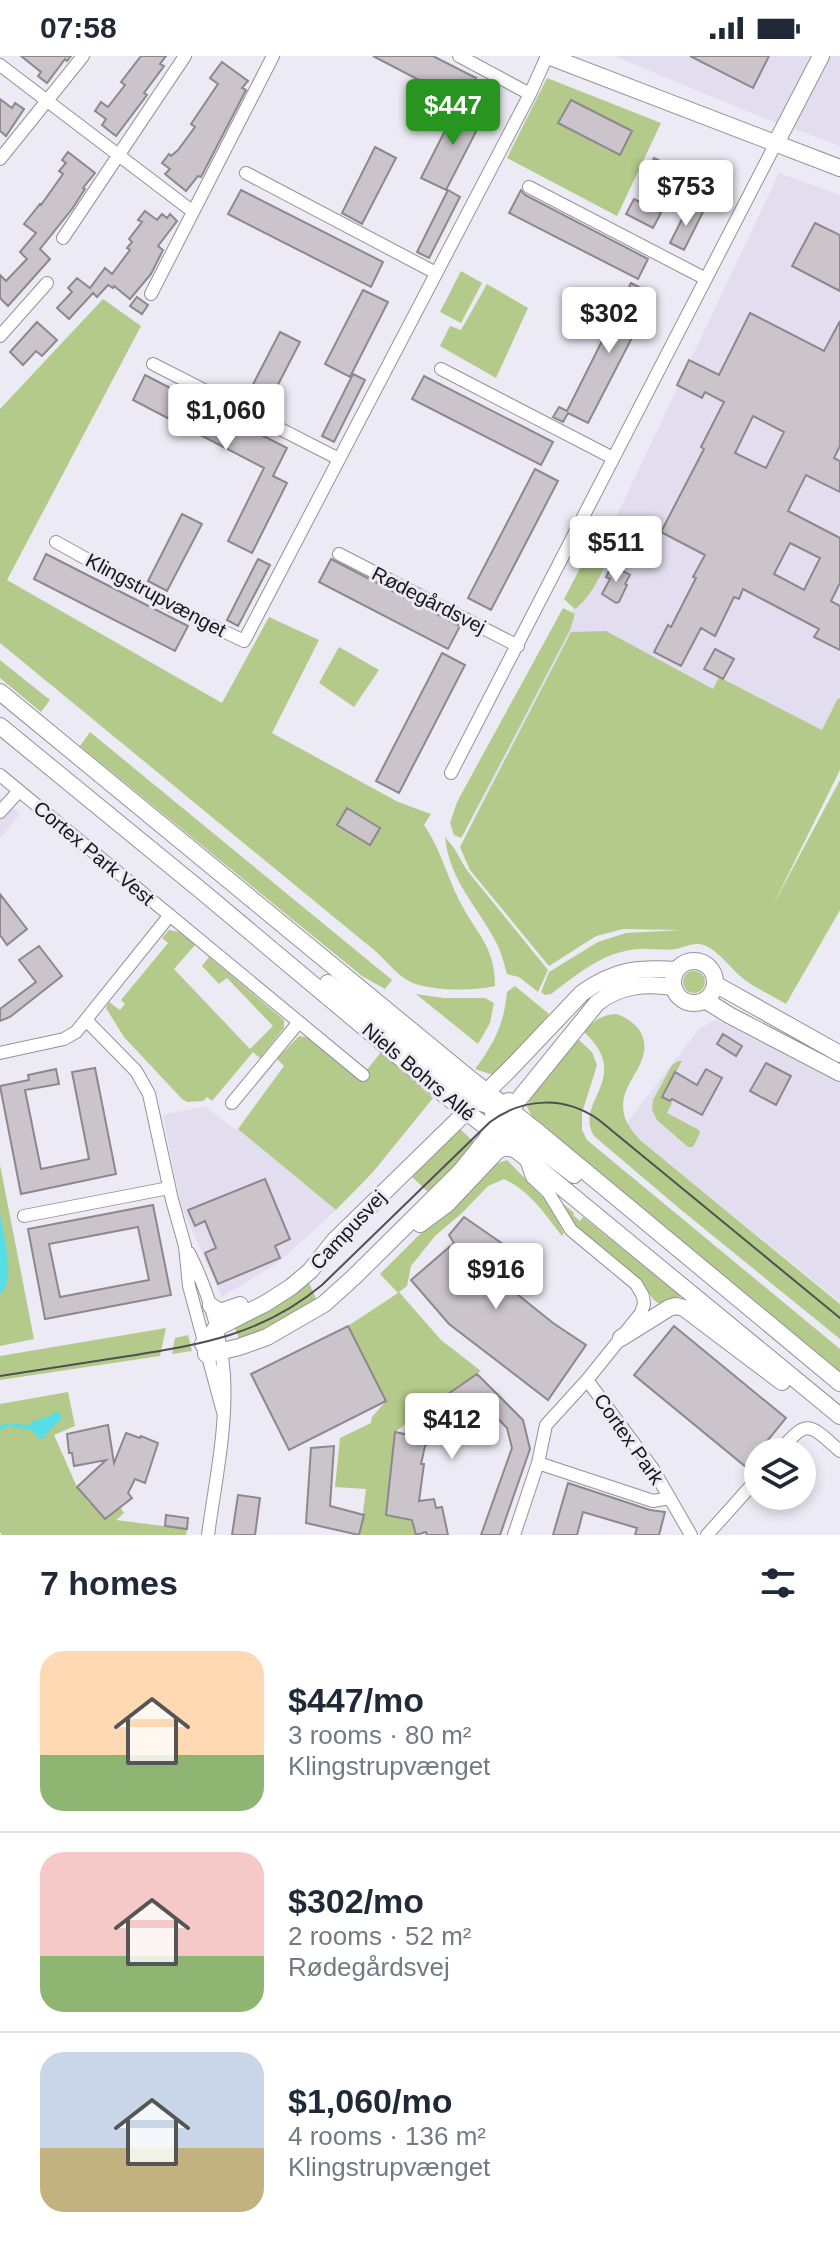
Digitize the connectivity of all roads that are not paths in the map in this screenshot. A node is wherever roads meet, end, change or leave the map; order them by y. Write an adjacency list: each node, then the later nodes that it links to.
1 (83, 56): 10 (street)
2 (185, 56): 12 (street)
3 (257, 56): 7 (street)
4 (459, 56): 9 (street)
5 (548, 56): 9 (street, Klingstrupvænget); 11 (street)
6 (821, 56): 11 (street)
7 (271, 61): 17 (street)
8 (0, 65): 10 (street)
9 (530, 94): 19 (street, Klingstrupvænget)
10 (48, 102): 12 (street); 13 (street)
11 (776, 143): 14 (street); 20 (street)
12 (119, 156): 17 (street); 18 (street)
13 (0, 159)
14 (840, 168)
15 (246, 173): 19 (street)
16 (529, 187): 20 (street)
17 (192, 211): 22 (street)
18 (63, 238)
19 (436, 273): 27 (street, Klingstrupvænget)
20 (706, 279): 26 (street)
21 (47, 283): 23 (street)
22 (151, 294)
23 (0, 336)
24 (153, 364): 27 (street)
25 (441, 369): 26 (street)
26 (613, 458): 30 (street)
27 (339, 459): 28 (street, Klingstrupvænget)
28 (56, 542)
29 (339, 554): 30 (street, Rødegårdsvej)
30 (518, 646): 33 (street)
31 (0, 692): 49 (street, Niels Bohrs Allé)
32 (0, 726): 49 (street, Niels Bohrs Allé)
33 (451, 773)
34 (0, 775): 35 (street, Cortex Park Vest)
35 (19, 791): 36 (street, Cortex Park Vest); 37 (street, Cortex Park Vest)
36 (0, 812)
37 (170, 915): 42 (street, Cortex Park Vest); 43 (street, Cortex Park Vest)
38 (677, 970): 39 (street); 40 (street); 44 (street, Niels Bohrs Allé)
39 (715, 984): 41 (street); 46 (street)
40 (673, 987): 41 (street); 51 (street, Niels Bohrs Allé)
41 (705, 1000): 47 (street)
42 (86, 1020): 45 (street, Cortex Park Vest); 52 (street)
43 (299, 1022): 48 (street, Cortex Park Vest); 50 (street)
44 (544, 1035): 49 (street, Niels Bohrs Allé); 51 (street)
45 (0, 1053)
46 (840, 1054)
47 (840, 1073)
48 (363, 1075)
49 (476, 1101): 51 (street, Niels Bohrs Allé); 51 (street, Niels Bohrs Allé); 54 (street, Campusvej)
50 (232, 1103)
51 (504, 1124): 55 (street, Campusvej); 55 (street, Campusvej); 59 (street, Cortex Park); 62 (street, Niels Bohrs Allé); 63 (street, Niels Bohrs Allé)
52 (169, 1188): 53 (street); 56 (street)
53 (24, 1216)
54 (334, 1241): 57 (street); 58 (street, Campusvej)
55 (388, 1244): 60 (street, Campusvej)
56 (185, 1246): 57 (street); 60 (street)
57 (211, 1306): 58 (street)
58 (215, 1329): 60 (street)
59 (621, 1338): 61 (street, Cortex Park); 63 (street)
60 (209, 1349): 69 (street)
61 (587, 1380): 66 (street, Cortex Park); 68 (street, Cortex Park)
62 (840, 1383)
63 (837, 1413)
64 (791, 1438): 65 (street)
65 (840, 1451)
66 (538, 1463): 68 (street, Cortex Park); 70 (street, Cortex Park)
67 (744, 1494): 72 (street)
68 (670, 1498): 71 (street, Cortex Park)
69 (208, 1535)
70 (514, 1535)
71 (691, 1535)
72 (707, 1535)

